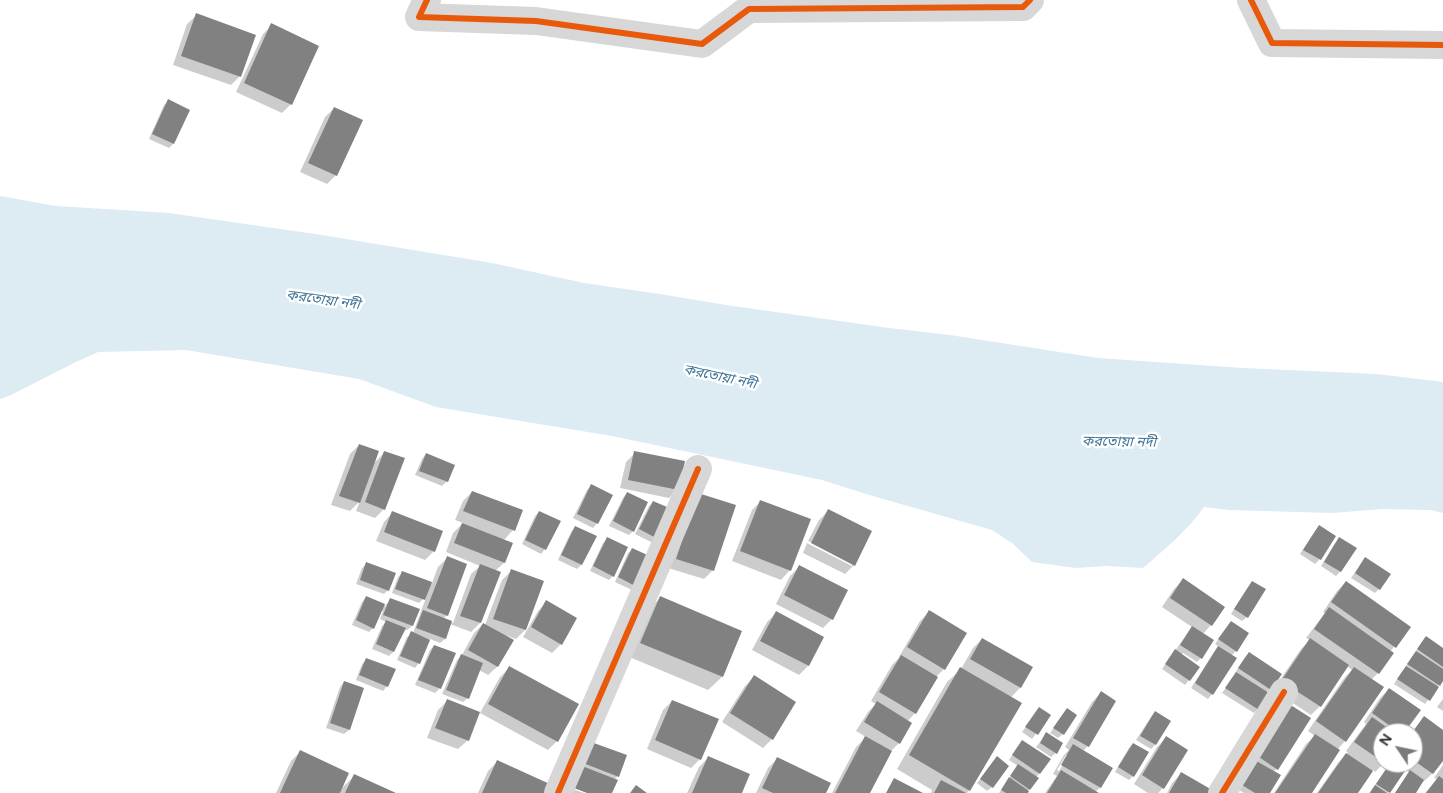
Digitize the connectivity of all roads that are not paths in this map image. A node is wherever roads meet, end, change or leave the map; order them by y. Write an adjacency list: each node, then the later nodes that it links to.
1 (427, 0): 2 (street)
2 (1030, 0)
3 (1250, 0): 4 (street)
4 (1443, 46)
5 (698, 469): 7 (street)
6 (1284, 692): 8 (street)
7 (558, 793)
8 (1222, 793)

